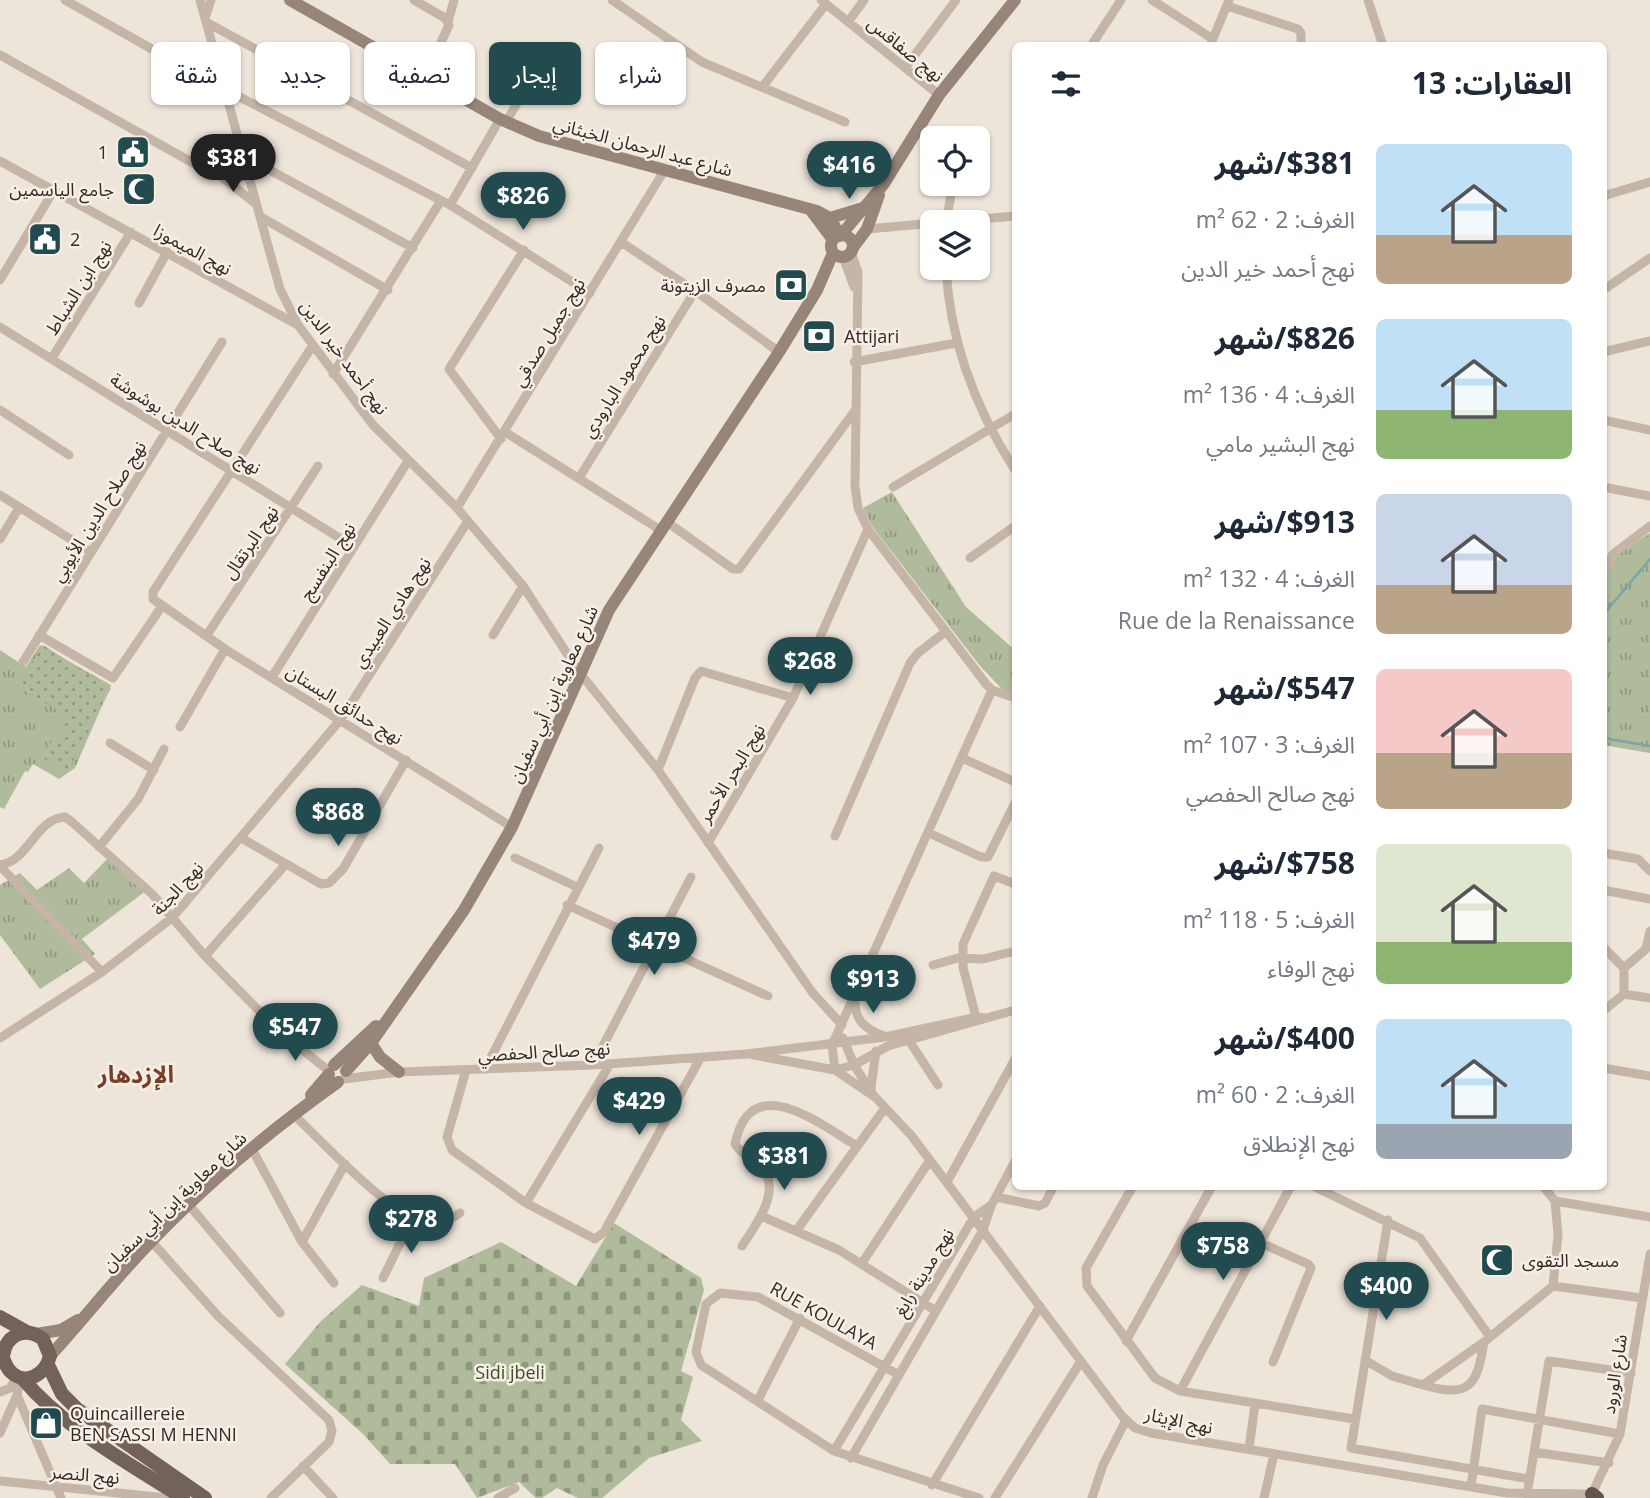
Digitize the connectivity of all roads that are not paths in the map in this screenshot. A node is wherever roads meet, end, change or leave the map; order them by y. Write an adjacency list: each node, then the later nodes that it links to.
1 (65, 0): 27 (street)
2 (200, 0): 17 (street, نهج أحمد خير الدين)
3 (211, 0): 17 (street)
4 (290, 0): 21 (main road, شارع عبد الرحمان الخبثاني)
5 (414, 0): 16 (street)
6 (453, 0): 16 (street); 18 (street)
7 (612, 0): 30 (street)
8 (864, 0): 19 (street)
9 (957, 0): 29 (street)
10 (1015, 0): 31 (main road, شارع معاوية إبن أبي سفيان)
11 (1121, 0): 23 (street)
12 (1152, 0): 24 (street)
13 (1368, 0): 26 (street)
14 (824, 2): 19 (street, نهج صفاقس); 30 (street)
15 (1228, 3): 24 (street); 25 (street)
16 (438, 13): 18 (street)
17 (206, 19): 20 (street, نهج أحمد خير الدين); 40 (street)
18 (448, 22): 22 (street)
19 (848, 22): 29 (street, نهج صفاقس)
20 (212, 42)
21 (366, 42)
22 (440, 42)
23 (1094, 42)
24 (1212, 42)
25 (1301, 42)
26 (1382, 42)
27 (151, 50)
28 (0, 55): 43 (street)
29 (905, 68): 31 (street, نهج صفاقس)
30 (763, 86): 37 (street)
31 (939, 96): 45 (main road, شارع معاوية إبن أبي سفيان)
32 (241, 98): 49 (street)
33 (475, 104): 36 (main road, شارع عبد الرحمان الخبثاني)
34 (230, 105): 38 (street, نهج أحمد خير الدين)
35 (514, 105): 36 (street)
36 (503, 121): 40 (street); 41 (main road, شارع عبد الرحمان الخبثاني)
37 (845, 122)
38 (243, 153): 42 (street, نهج أحمد خير الدين); 43 (street); 61 (street)
39 (0, 161): 46 (street, نهج الميموزا)
40 (472, 168): 49 (street)
41 (664, 171): 51 (main road, شارع عبد الرحمان الخبثاني); 59 (street, نهج جميل صدقي)
42 (248, 172): 43 (street); 48 (street, نهج أحمد خير الدين)
43 (219, 174): 48 (street)
44 (1650, 182): 47 (street)
45 (883, 185): 50 (main road, شارع معاوية إبن أبي سفيان); 57 (main road, شارع معاوية إبن أبي سفيان)
46 (54, 190): 58 (street, نهج الميموزا); 66 (street)
47 (1607, 195)
48 (256, 204): 53 (street, نهج أحمد خير الدين)
49 (445, 204): 61 (street); 62 (street)
50 (866, 206): 54 (main road); 60 (main road, شارع معاوية إبن أبي سفيان)
51 (810, 209): 54 (main road, شارع عبد الرحمان الخبثاني); 60 (main road)
52 (1012, 216): 55 (street)
53 (261, 217): 70 (street); 74 (street, نهج أحمد خير الدين)
54 (830, 218): 60 (main road)
55 (990, 218)
56 (920, 224): 57 (street)
57 (867, 229): 60 (main road, شارع معاوية إبن أبي سفيان)
58 (131, 232): 63 (street, نهج الميموزا); 82 (street, نهج ابن الشباط)
59 (621, 243): 71 (street); 72 (street, نهج جميل صدقي)
60 (842, 247): 81 (main road, شارع معاوية إبن أبي سفيان); 83 (street)
61 (413, 248): 70 (street)
62 (524, 250): 72 (street); 92 (street)
63 (167, 252): 73 (street); 74 (street, نهج الميموزا)
64 (0, 255): 66 (street)
65 (1650, 258): 69 (street)
66 (10, 261): 67 (street)
67 (0, 280)
68 (948, 280): 78 (street)
69 (1607, 287)
70 (388, 290): 84 (street)
71 (695, 291): 81 (street); 98 (street, نهج محمود البارودي)
72 (590, 293): 92 (street, نهج جميل صدقي)
73 (139, 303)
74 (298, 324): 79 (street, نهج أحمد خير الدين)
75 (0, 327): 82 (street, نهج صلاح الدين بوشوشة)
76 (1650, 341): 80 (street)
77 (222, 342): 90 (street, نهج صلاح الدين الأيوبي)
78 (956, 343): 83 (street); 89 (street)
79 (313, 345): 84 (street, نهج أحمد خير الدين); 97 (street)
80 (1607, 351)
81 (779, 352): 108 (main road, شارع معاوية إبن أبي سفيان)
82 (52, 358): 90 (street, نهج صلاح الدين بوشوشة)
83 (854, 362): 86 (street)
84 (333, 374): 94 (street, نهج أحمد خير الدين)
85 (0, 410): 93 (street)
86 (854, 412): 108 (street); 109 (street)
87 (1012, 416): 89 (street)
88 (1607, 421): 91 (street)
89 (989, 429): 95 (street); 99 (street)
90 (167, 430): 97 (street, نهج صلاح الدين بوشوشة); 113 (street, نهج صلاح الدين الأيوبي)
91 (1650, 430)
92 (503, 435): 98 (street); 105 (street, نهج جميل صدقي)
93 (69, 456)
94 (408, 461): 105 (street, نهج أحمد خير الدين); 112 (street, نهج البنفسج)
95 (1012, 465)
96 (318, 466): 104 (street, نهج البرتقال)
97 (230, 469): 104 (street, نهج صلاح الدين بوشوشة); 117 (street)
98 (579, 478): 108 (street)
99 (893, 486)
100 (1607, 488): 102 (street)
101 (0, 495): 103 (street)
102 (1650, 496)
103 (19, 508): 111 (street); 113 (street)
104 (292, 508): 112 (street, نهج صلاح الدين بوشوشة); 120 (street, نهج البرتقال)
105 (457, 509): 106 (street, نهج أحمد خير الدين)
106 (468, 521): 116 (street, نهج أحمد خير الدين); 129 (street, نهج هادي العبيدي)
107 (1650, 526): 114 (street)
108 (664, 527): 124 (main road, شارع معاوية إبن أبي سفيان)
109 (868, 528): 118 (street); 128 (street, نهج البحر الأحمر)
110 (1012, 528): 115 (street)
111 (0, 539)
112 (354, 547): 125 (street, نهج البنفسج)
113 (91, 552): 119 (street, نهج صلاح الدين الأيوبي)
114 (1608, 553)
115 (971, 558)
116 (523, 586): 121 (street); 124 (street, نهج أحمد خير الدين)
117 (162, 606): 119 (street); 120 (street, نهج حدائق البستان)
118 (945, 632): 126 (street); 141 (street)
119 (39, 635): 123 (street, نهج صلاح الدين الأيوبي)
120 (207, 635): 122 (street, نهج حدائق البستان)
121 (493, 635)
122 (225, 649): 125 (street, نهج حدائق البستان); 130 (street)
123 (23, 662)
124 (579, 672): 136 (street, نهج أحمد خير الدين); 139 (main road, شارع معاوية إبن أبي سفيان)
125 (272, 677): 129 (street, نهج حدائق البستان)
126 (992, 690): 127 (street); 133 (street)
127 (1012, 697)
128 (793, 698): 136 (street); 143 (street, نهج البحر الأحمر)
129 (341, 719): 134 (street, نهج حدائق البستان); 142 (street, نهج الجنة)
130 (180, 727)
131 (110, 743): 135 (street)
132 (164, 749): 135 (street)
133 (962, 758): 137 (street); 140 (street)
134 (406, 760): 139 (street, نهج حدائق البستان); 148 (street)
135 (154, 769): 144 (street)
136 (658, 770): 143 (street, نهج أحمد خير الدين)
137 (1012, 781)
138 (1012, 809): 140 (street)
139 (512, 827): 172 (main road, شارع معاوية إبن أبي سفيان)
140 (929, 833): 168 (street)
141 (835, 836)
142 (243, 839): 148 (street); 157 (street, نهج الجنة)
143 (708, 843): 175 (street, نهج أحمد خير الدين)
144 (99, 846): 149 (street); 157 (street)
145 (599, 848): 153 (street)
146 (1607, 854): 150 (street)
147 (515, 858): 153 (street)
148 (285, 865): 162 (street)
149 (0, 866): 166 (street)
150 (1650, 871)
151 (691, 877): 159 (street)
152 (1012, 882): 163 (street)
153 (577, 887): 156 (street)
154 (1607, 891): 155 (street)
155 (1650, 899)
156 (568, 905): 159 (street); 189 (street)
157 (172, 918): 162 (street); 166 (street, نهج الجنة)
158 (1650, 931): 165 (street)
159 (655, 943): 169 (street); 187 (street)
160 (1607, 951): 165 (street)
161 (1012, 952): 163 (street)
162 (205, 956): 194 (street)
163 (962, 958): 164 (street); 174 (street)
164 (933, 965)
165 (1624, 968): 167 (street)
166 (102, 972): 177 (street, نهج الجنة)
167 (1624, 994): 170 (street); 171 (street)
168 (855, 995): 175 (street); 176 (street)
169 (768, 996)
170 (1650, 998)
171 (1607, 1008)
172 (395, 1009): 179 (main road, شارع معاوية إبن أبي سفيان); 194 (main road, شارع معاوية إبن أبي سفيان)
173 (1012, 1011): 174 (street)
174 (980, 1019): 176 (street, نهج صالح الحفصي); 178 (street, نهج صالح الحفصي)
175 (841, 1027): 180 (street); 181 (street)
176 (886, 1037): 180 (street, نهج صالح الحفصي)
177 (0, 1038)
178 (908, 1039): 182 (street, نهج صالح الحفصي); 196 (street)
179 (371, 1043): 193 (main road); 194 (main road, شارع معاوية إبن أبي سفيان)
180 (844, 1043): 181 (street, نهج صالح الحفصي); 188 (street)
181 (832, 1045): 183 (street, نهج صالح الحفصي); 192 (street)
182 (876, 1051): 188 (street, نهج صالح الحفصي); 197 (street)
183 (746, 1054): 184 (street, نهج صالح الحفصي); 192 (street, نهج صالح الحفصي)
184 (701, 1057): 185 (street, نهج صالح الحفصي); 214 (street)
185 (610, 1064): 187 (street, نهج صالح الحفصي); 214 (street)
186 (1012, 1064): 205 (street)
187 (593, 1065): 189 (street, نهج صالح الحفصي)
188 (854, 1065): 192 (street, نهج صالح الحفصي); 197 (street)
189 (485, 1069): 191 (street, نهج صالح الحفصي)
190 (1607, 1069): 195 (street)
191 (466, 1070): 193 (street, نهج صالح الحفصي); 214 (street)
192 (835, 1070): 197 (street)
193 (399, 1072): 194 (street, نهج صالح الحفصي)
194 (337, 1074): 199 (main road, شارع معاوية إبن أبي سفيان)
195 (1650, 1076)
196 (938, 1085)
197 (873, 1093): 198 (street, نهج الإيثار)
198 (885, 1108): 200 (street); 202 (street, نهج الإيثار)
199 (291, 1116): 201 (main road, شارع معاوية إبن أبي سفيان); 203 (street)
200 (857, 1146): 217 (street); 223 (street)
201 (252, 1149): 215 (main road, شارع معاوية إبن أبي سفيان); 225 (street)
202 (930, 1160): 205 (street, نهج الإيثار); 229 (street)
203 (345, 1164): 220 (street); 225 (street)
204 (1012, 1166): 212 (street, نهج مدينة رابغ)
205 (947, 1182): 218 (street, نهج الإيثار)
206 (1052, 1190): 212 (street)
207 (1131, 1190): 243 (street)
208 (1210, 1190): 243 (street)
209 (1289, 1190): 226 (street)
210 (1322, 1190): 221 (street)
211 (1546, 1190): 213 (street)
212 (993, 1201): 218 (street); 222 (street, نهج مدينة رابغ)
213 (1555, 1201): 219 (street); 232 (street)
214 (526, 1203)
215 (189, 1205): 224 (main road, شارع معاوية إبن أبي سفيان); 237 (street)
216 (460, 1213): 220 (street)
217 (761, 1216): 223 (street); 227 (street)
218 (974, 1217): 222 (street, نهج الإيثار); 234 (street, نهج مدينة رابغ)
219 (1650, 1217)
220 (412, 1219): 230 (street)
221 (1388, 1220): 242 (street); 246 (street)
222 (983, 1230): 235 (street, نهج الإيثار); 236 (street, نهج مدينة رابغ)
223 (796, 1231): 229 (street)
224 (152, 1242): 238 (main road, شارع معاوية إبن أبي سفيان); 270 (street)
225 (302, 1242): 231 (street)
226 (1261, 1243): 248 (street); 254 (street)
227 (742, 1246)
228 (1650, 1254): 233 (street, شارع الورود)
229 (862, 1263): 234 (street)
230 (383, 1278)
231 (334, 1283)
232 (1553, 1286): 233 (street); 242 (street)
233 (1642, 1298): 250 (street, شارع الورود)
234 (923, 1301): 236 (street); 249 (street, نهج مدينة رابغ)
235 (1040, 1306): 247 (street, نهج الإيثار); 274 (street)
236 (936, 1311): 251 (street, نهج مدينة رابغ)
237 (280, 1313)
238 (88, 1315): 241 (main road, شارع معاوية إبن أبي سفيان); 245 (main road, شارع معاوية إبن أبي سفيان)
239 (0, 1317): 241 (main road)
240 (800, 1318): 249 (street, RUE KOULAYA); 257 (street); 257 (street, RUE KOULAYA)
241 (32, 1333): 244 (main road); 245 (main road)
242 (1487, 1340): 253 (street); 253 (street)
243 (1126, 1341): 254 (street)
244 (1, 1354): 252 (main road)
245 (48, 1360): 252 (main road); 284 (main road)
246 (1365, 1360): 253 (street); 259 (street)
247 (1081, 1361): 260 (street, نهج الإيثار); 289 (street)
248 (1273, 1362)
249 (884, 1366): 251 (street, RUE KOULAYA); 265 (street, نهج مدينة رابغ)
250 (1631, 1373): 261 (street); 263 (street, شارع الورود)
251 (899, 1375): 268 (street, نهج مدينة رابغ)
252 (19, 1377): 255 (street); 256 (street); 283 (main road)
253 (1423, 1385)
254 (1180, 1391): 258 (street)
255 (0, 1392)
256 (18, 1395): 262 (street); 276 (street)
257 (758, 1400): 265 (street, RUE KOULAYA)
258 (1255, 1404): 259 (street); 264 (street)
259 (1354, 1419): 271 (street)
260 (1126, 1420): 264 (street, نهج الإيثار); 290 (street)
261 (1539, 1420): 263 (street); 266 (street); 271 (street)
262 (0, 1433)
263 (1620, 1434): 269 (street, شارع الورود)
264 (1249, 1449): 267 (street, نهج الإيثار)
265 (834, 1451): 268 (street, RUE KOULAYA)
266 (1534, 1452): 269 (street); 272 (street)
267 (1274, 1454): 275 (street, نهج الإيثار); 291 (street)
268 (851, 1458): 274 (street, RUE KOULAYA)
269 (1609, 1463): 280 (street, شارع الورود)
270 (303, 1466): 285 (street); 286 (street)
271 (1473, 1468): 272 (street); 275 (street)
272 (1529, 1479): 279 (street)
273 (0, 1481): 276 (street, نهج النصر)
274 (932, 1485): 288 (street, RUE KOULAYA)
275 (1471, 1486): 278 (street, نهج الإيثار)
276 (56, 1487): 281 (street); 282 (street, نهج النصر)
277 (516, 1488): 287 (street)
278 (1507, 1495): 279 (street, نهج الإيثار)
279 (1527, 1495): 280 (street, نهج الإيثار)
280 (1593, 1497)
281 (61, 1498)
282 (167, 1498)
283 (183, 1498)
284 (205, 1498)
285 (271, 1498)
286 (333, 1498)
287 (499, 1498)
288 (979, 1498)
289 (995, 1498)
290 (1092, 1498)
291 (1264, 1498)

